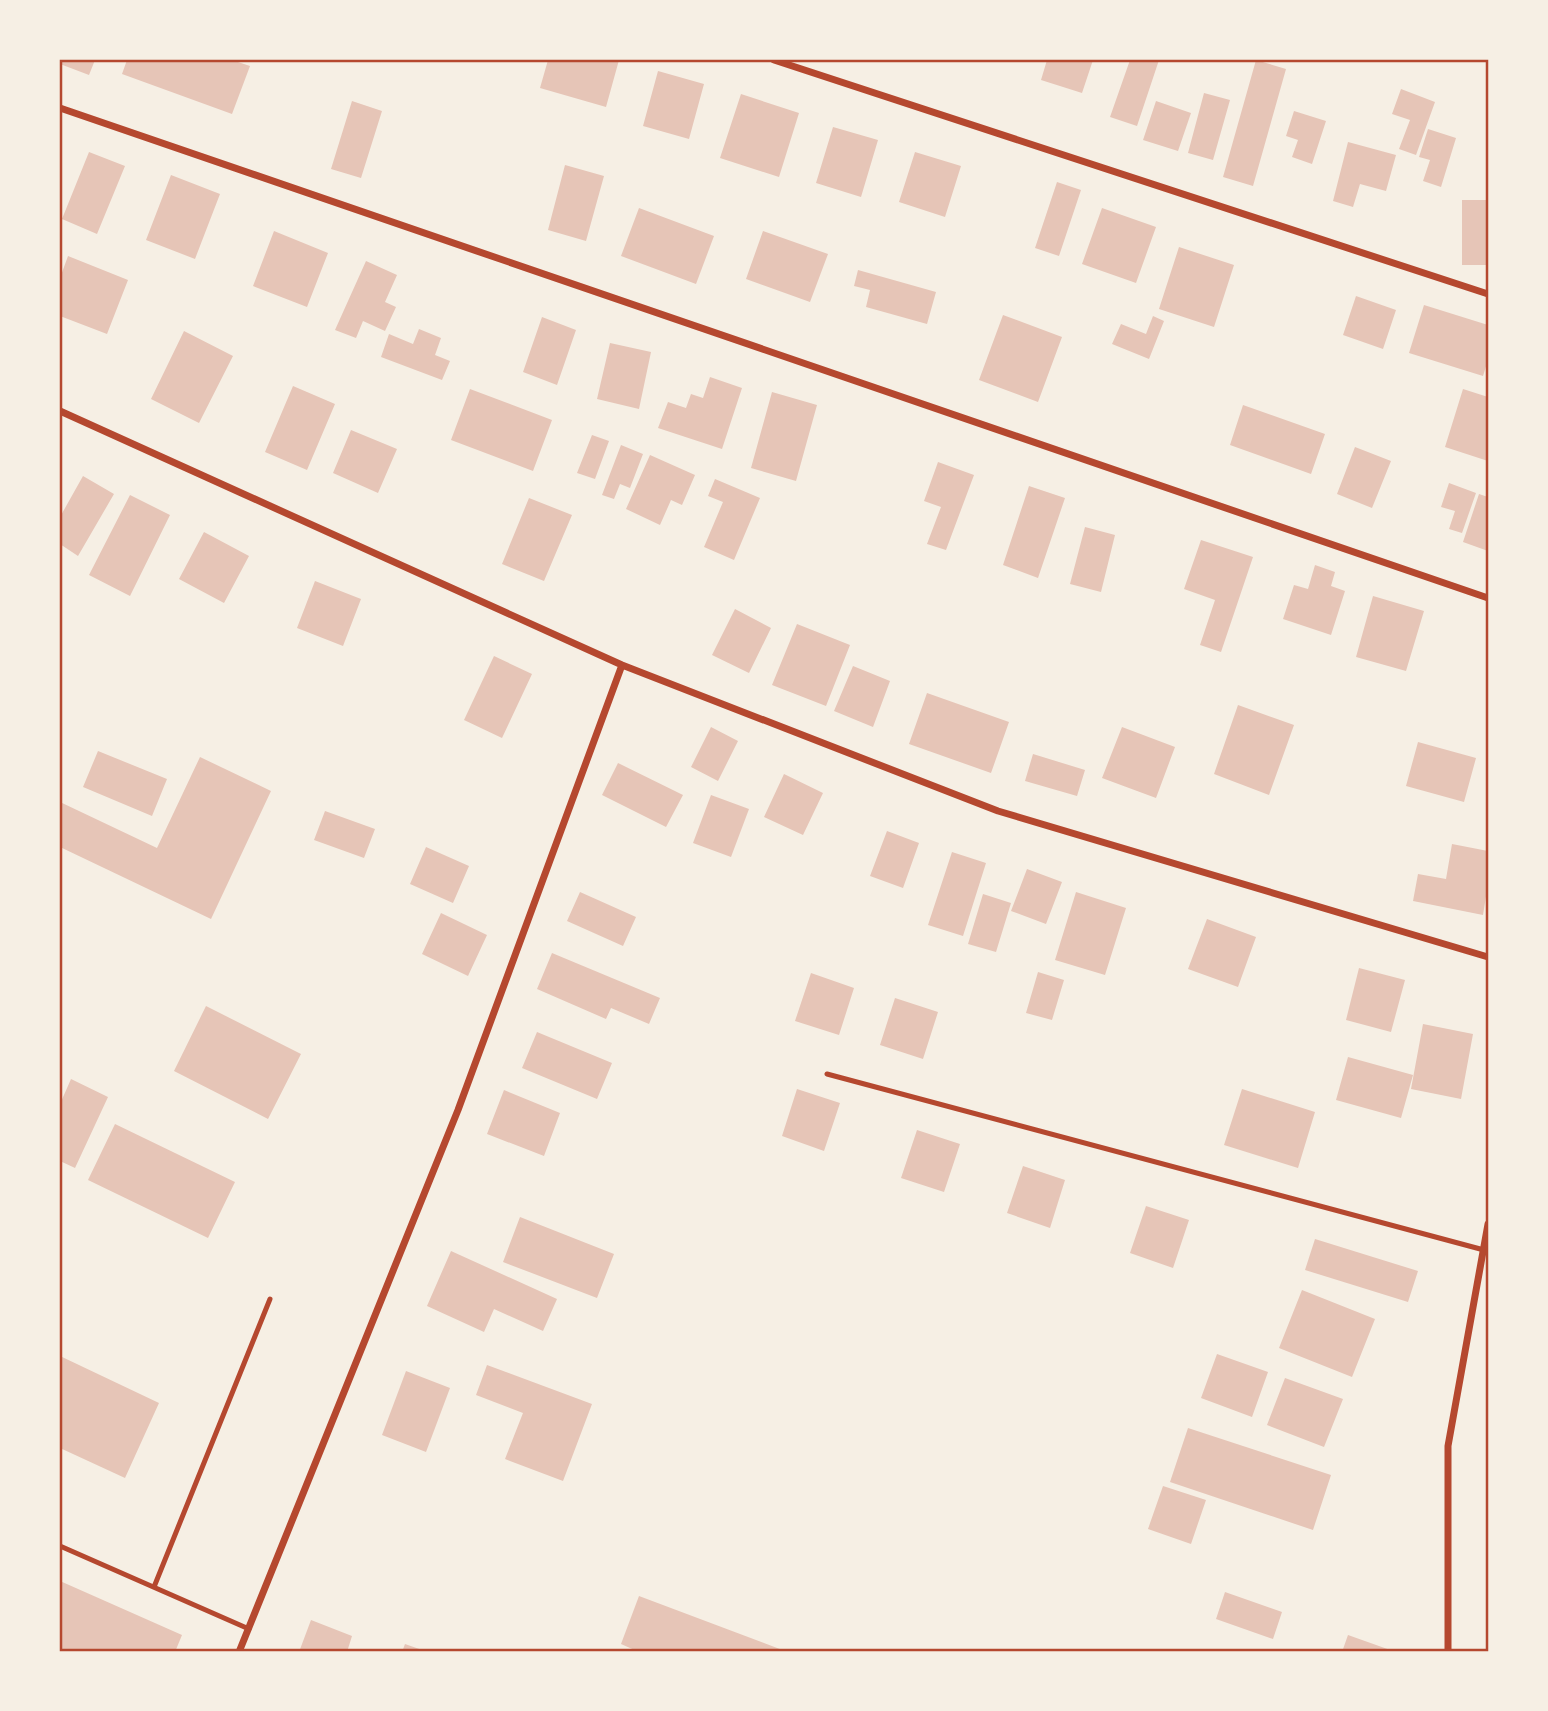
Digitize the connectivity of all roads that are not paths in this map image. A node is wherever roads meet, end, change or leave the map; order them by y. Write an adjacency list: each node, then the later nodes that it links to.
1 (774, 60): 3 (street)
2 (60, 108): 5 (street)
3 (1489, 294)
4 (60, 411): 6 (street)
5 (1489, 598)
6 (622, 665): 7 (street); 14 (street)
7 (1489, 957)
8 (827, 1074): 10 (lane)
9 (1489, 1224): 10 (street)
10 (1484, 1250): 16 (street)
11 (270, 1298): 13 (lane)
12 (60, 1546): 13 (lane)
13 (154, 1587): 14 (lane)
14 (249, 1629): 15 (street)
15 (239, 1651)
16 (1448, 1651)

